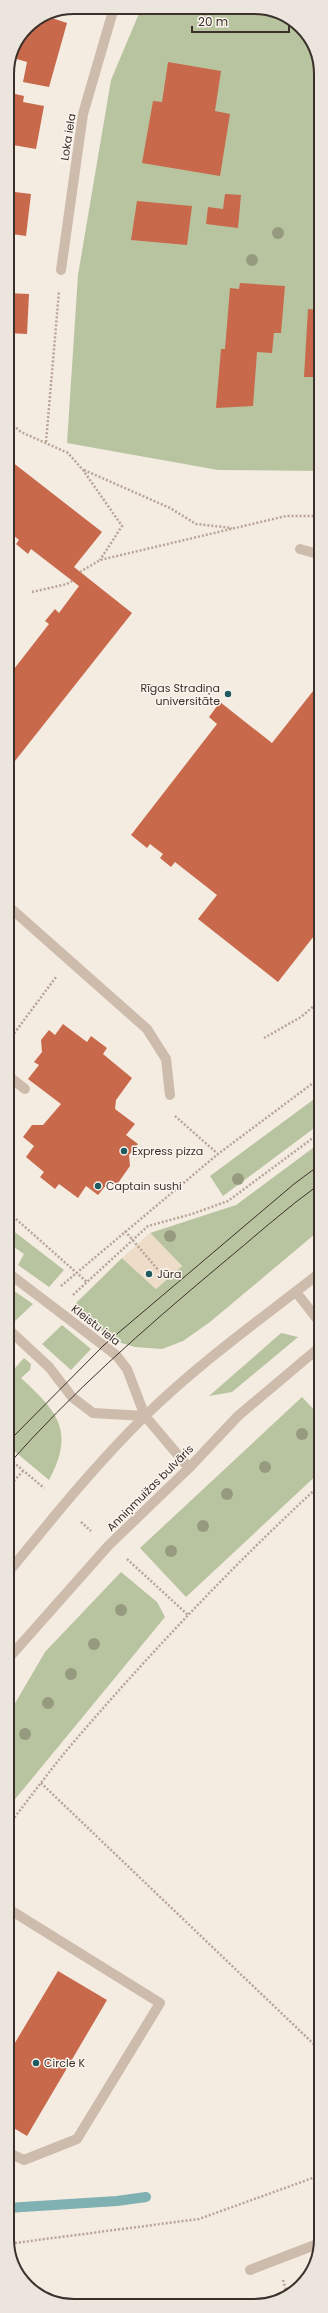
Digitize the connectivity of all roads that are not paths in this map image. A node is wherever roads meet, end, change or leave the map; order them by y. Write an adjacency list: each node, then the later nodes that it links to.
1 (112, 14): 2 (street, Loka iela)
2 (61, 270)
3 (300, 549): 4 (street)
4 (314, 553)
5 (14, 911): 8 (street)
6 (14, 1081): 7 (street)
7 (25, 1090)
8 (170, 1095)
9 (14, 1277): 15 (street, Kleistu iela)
10 (314, 1278): 11 (street)
11 (296, 1292): 12 (street); 15 (street)
12 (314, 1315)
13 (14, 1335): 15 (street)
14 (314, 1352): 16 (street, Anniņmuižas bulvāris)
15 (145, 1416): 16 (street, Kleistu iela); 17 (street)
16 (189, 1468): 18 (street, Anniņmuižas bulvāris)
17 (14, 1566)
18 (14, 1652)
19 (14, 1912): 20 (street)
20 (14, 2155)
21 (313, 2246): 22 (street)
22 (250, 2270)

